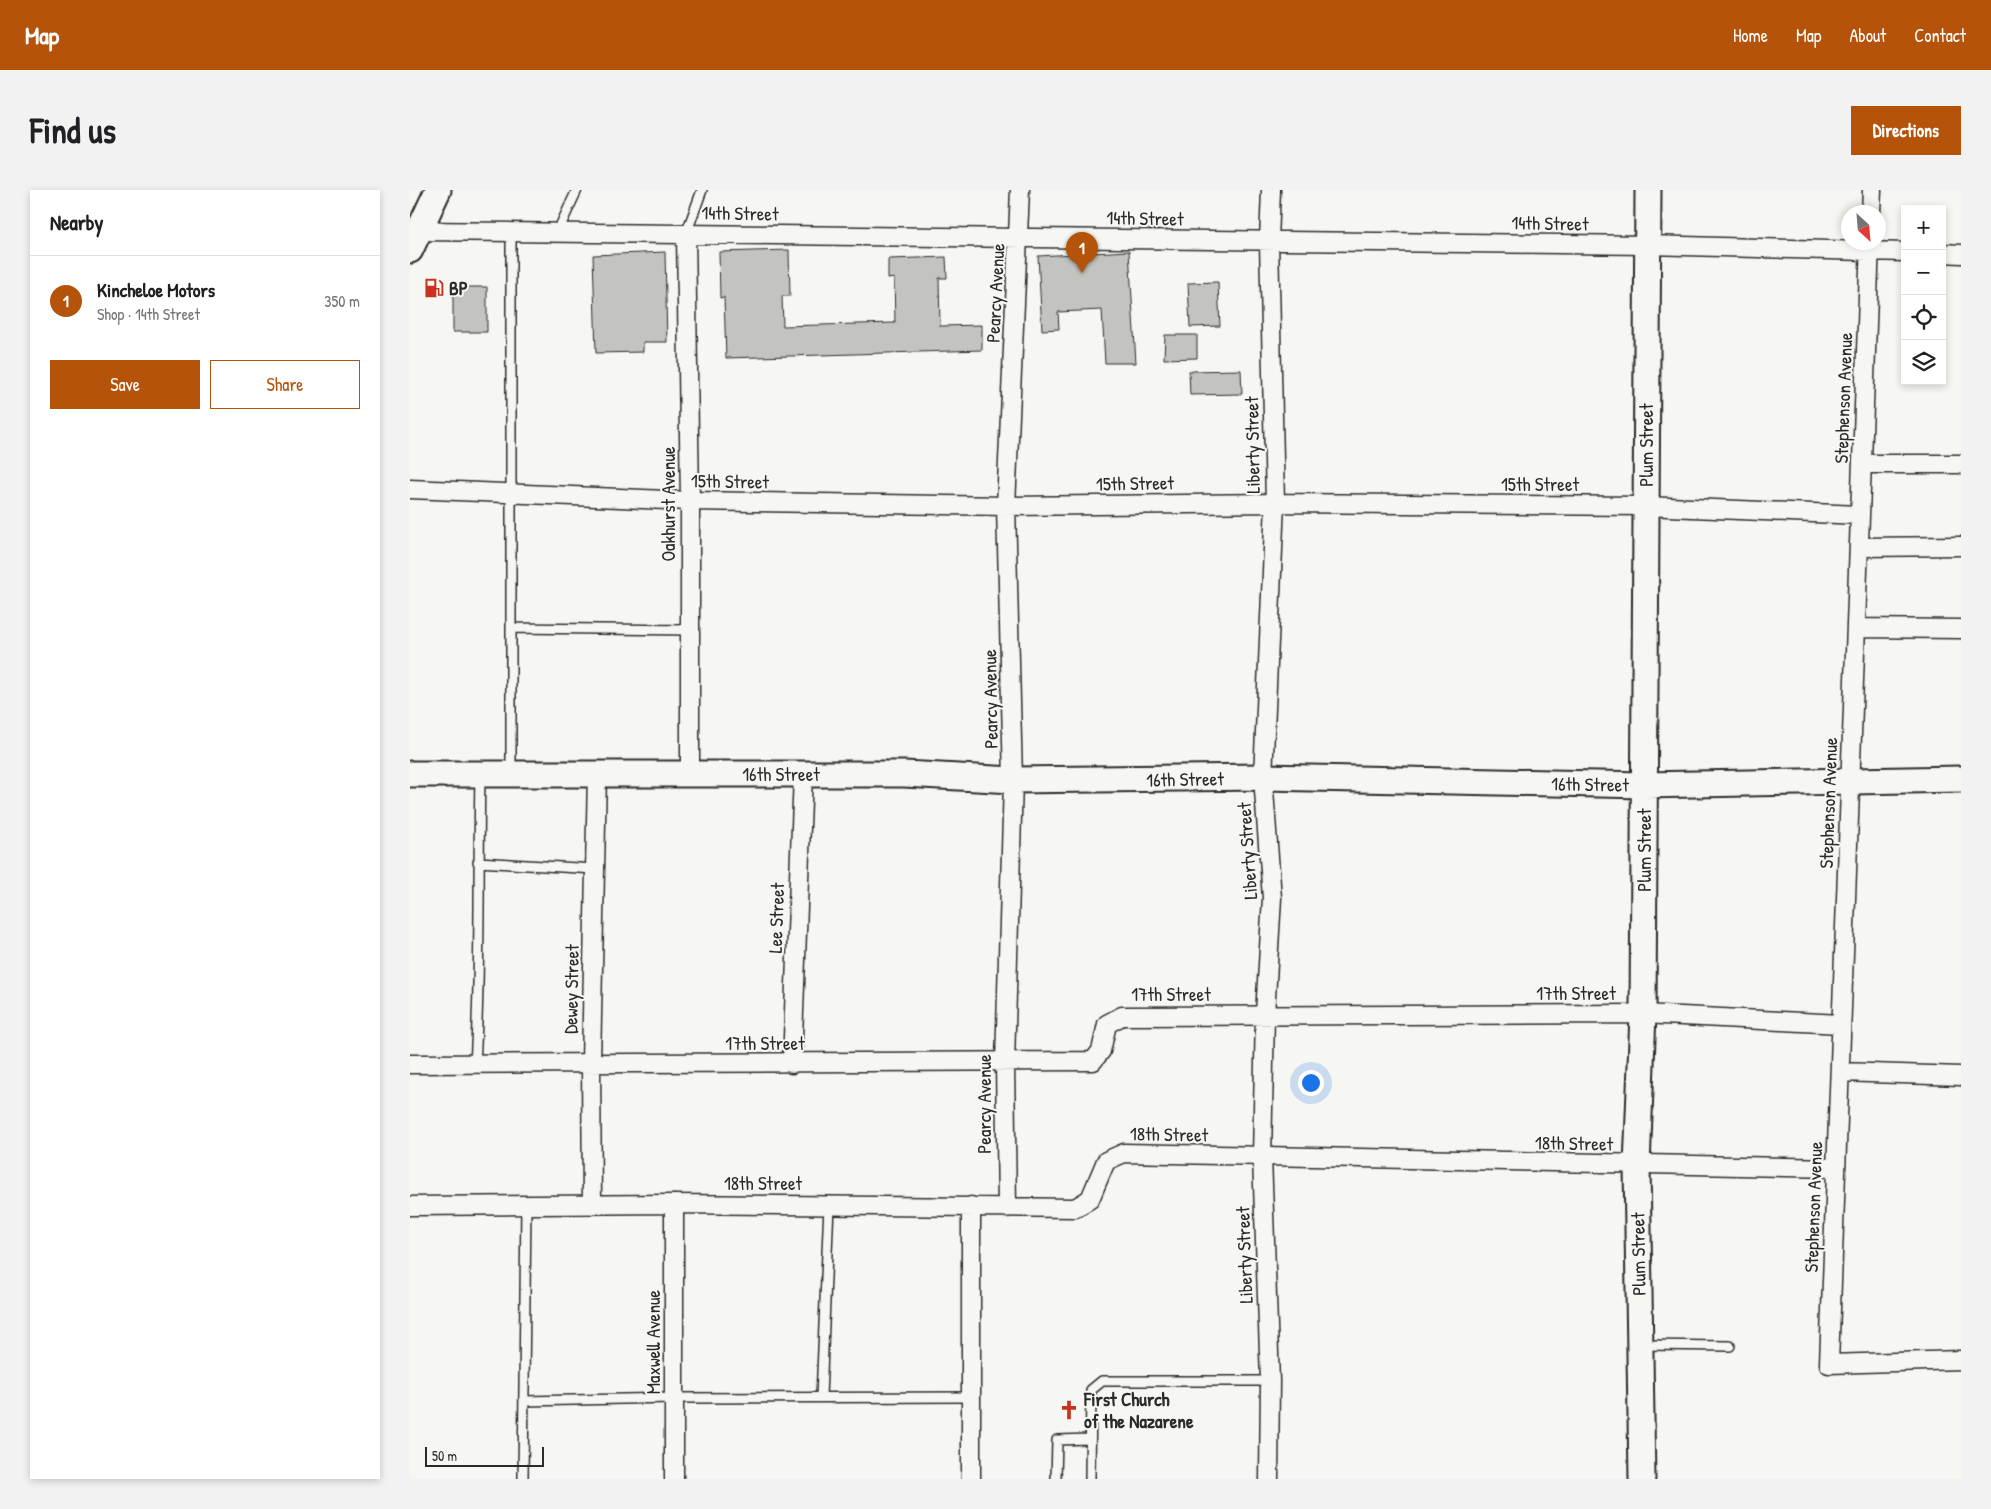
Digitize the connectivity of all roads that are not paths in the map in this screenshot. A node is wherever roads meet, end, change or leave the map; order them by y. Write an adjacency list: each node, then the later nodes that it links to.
1 (420, 190): 10 (street)
2 (438, 190): 10 (street)
3 (577, 190): 12 (lane)
4 (702, 190): 13 (lane)
5 (1020, 190): 14 (street, Pearcy Avenue)
6 (1271, 190): 15 (street, Liberty Street)
7 (1648, 190): 16 (street, Plum Street)
8 (1872, 190): 9 (street)
9 (1871, 205)
10 (413, 231): 11 (street, 14th Street)
11 (511, 232): 12 (street, 14th Street); 26 (lane)
12 (557, 233): 13 (street, 14th Street)
13 (686, 234): 14 (street, 14th Street); 27 (street, Oakhurst Avenue)
14 (1019, 238): 15 (street, 14th Street); 29 (street, Pearcy Avenue)
15 (1269, 241): 16 (street, 14th Street); 28 (street, Liberty Street)
16 (1647, 245): 17 (street, 14th Street); 30 (street, Plum Street)
17 (1841, 247)
18 (1886, 249): 20 (street, 14th Street)
19 (1870, 250): 23 (street, Stephenson Avenue)
20 (1901, 251)
21 (1946, 253): 22 (street)
22 (1961, 254)
23 (1862, 464): 24 (street); 31 (street, Stephenson Avenue)
24 (1961, 464)
25 (410, 489): 26 (street, 15th Street)
26 (511, 494): 27 (street, 15th Street); 34 (lane)
27 (690, 501): 29 (street, 15th Street); 37 (street, Oakhurst Avenue)
28 (1275, 503): 29 (street, 15th Street); 30 (street, 15th Street); 44 (street, Liberty Street)
29 (1006, 506): 46 (street, Pearcy Avenue)
30 (1645, 506): 31 (street, 15th Street); 48 (street, Plum Street)
31 (1860, 515): 33 (street, Stephenson Avenue)
32 (1961, 546): 33 (street)
33 (1859, 547): 35 (street, Stephenson Avenue)
34 (511, 628): 37 (lane); 40 (lane)
35 (1856, 628): 36 (street); 47 (street, Stephenson Avenue)
36 (1961, 628)
37 (690, 630): 42 (street, Oakhurst Avenue)
38 (410, 774): 39 (street, 16th Street)
39 (480, 774): 40 (street, 16th Street); 49 (lane)
40 (511, 774): 41 (street, 16th Street)
41 (597, 774): 42 (street, 16th Street); 50 (street, Dewey Street)
42 (690, 774): 43 (street, 16th Street)
43 (803, 774): 46 (street, 16th Street); 58 (street, Lee Street)
44 (1263, 777): 46 (street, 16th Street); 48 (street, 16th Street); 51 (street, Liberty Street)
45 (1961, 779): 47 (street, 16th Street)
46 (1013, 780): 54 (street, Pearcy Avenue)
47 (1850, 780): 48 (street, 16th Street); 53 (street, Stephenson Avenue)
48 (1644, 785): 52 (street, Plum Street)
49 (478, 862): 50 (lane); 56 (lane)
50 (595, 869): 57 (street, Dewey Street)
51 (1265, 1014): 52 (street, 17th Street); 54 (street, 17th Street); 61 (street, Liberty Street)
52 (1643, 1014): 53 (street, 17th Street); 62 (street, Plum Street)
53 (1841, 1024): 59 (street, Stephenson Avenue)
54 (1005, 1063): 58 (street, 17th Street); 70 (street, Pearcy Avenue)
55 (410, 1064): 56 (street, 17th Street)
56 (475, 1064): 57 (street, 17th Street)
57 (591, 1064): 58 (street, 17th Street); 66 (street, Dewey Street)
58 (792, 1064)
59 (1840, 1072): 60 (street); 63 (street, Stephenson Avenue)
60 (1961, 1076)
61 (1262, 1158): 62 (street, 18th Street); 70 (street, 18th Street); 74 (street, Liberty Street)
62 (1636, 1166): 63 (street, 18th Street); 71 (street, Plum Street)
63 (1836, 1168): 73 (street, Stephenson Avenue)
64 (674, 1204): 66 (street, 18th Street); 67 (street, 18th Street); 77 (street, Maxwell Avenue)
65 (526, 1205): 66 (street, 18th Street); 68 (street, 18th Street); 78 (lane)
66 (592, 1205)
67 (829, 1205): 69 (street, 18th Street); 75 (lane)
68 (410, 1206)
69 (971, 1206): 70 (street, 18th Street); 76 (street)
70 (1007, 1208)
71 (1640, 1345): 72 (lane); 86 (street, Plum Street)
72 (1730, 1346)
73 (1961, 1360)
74 (1270, 1381): 79 (lane); 85 (street, Liberty Street)
75 (821, 1397): 76 (lane); 77 (lane)
76 (973, 1397): 82 (street)
77 (674, 1398): 78 (lane); 81 (street, Maxwell Avenue)
78 (524, 1401): 80 (lane)
79 (1090, 1439): 83 (lane); 84 (lane)
80 (523, 1479)
81 (674, 1479)
82 (971, 1479)
83 (1056, 1479)
84 (1090, 1479)
85 (1269, 1479)
86 (1642, 1479)

